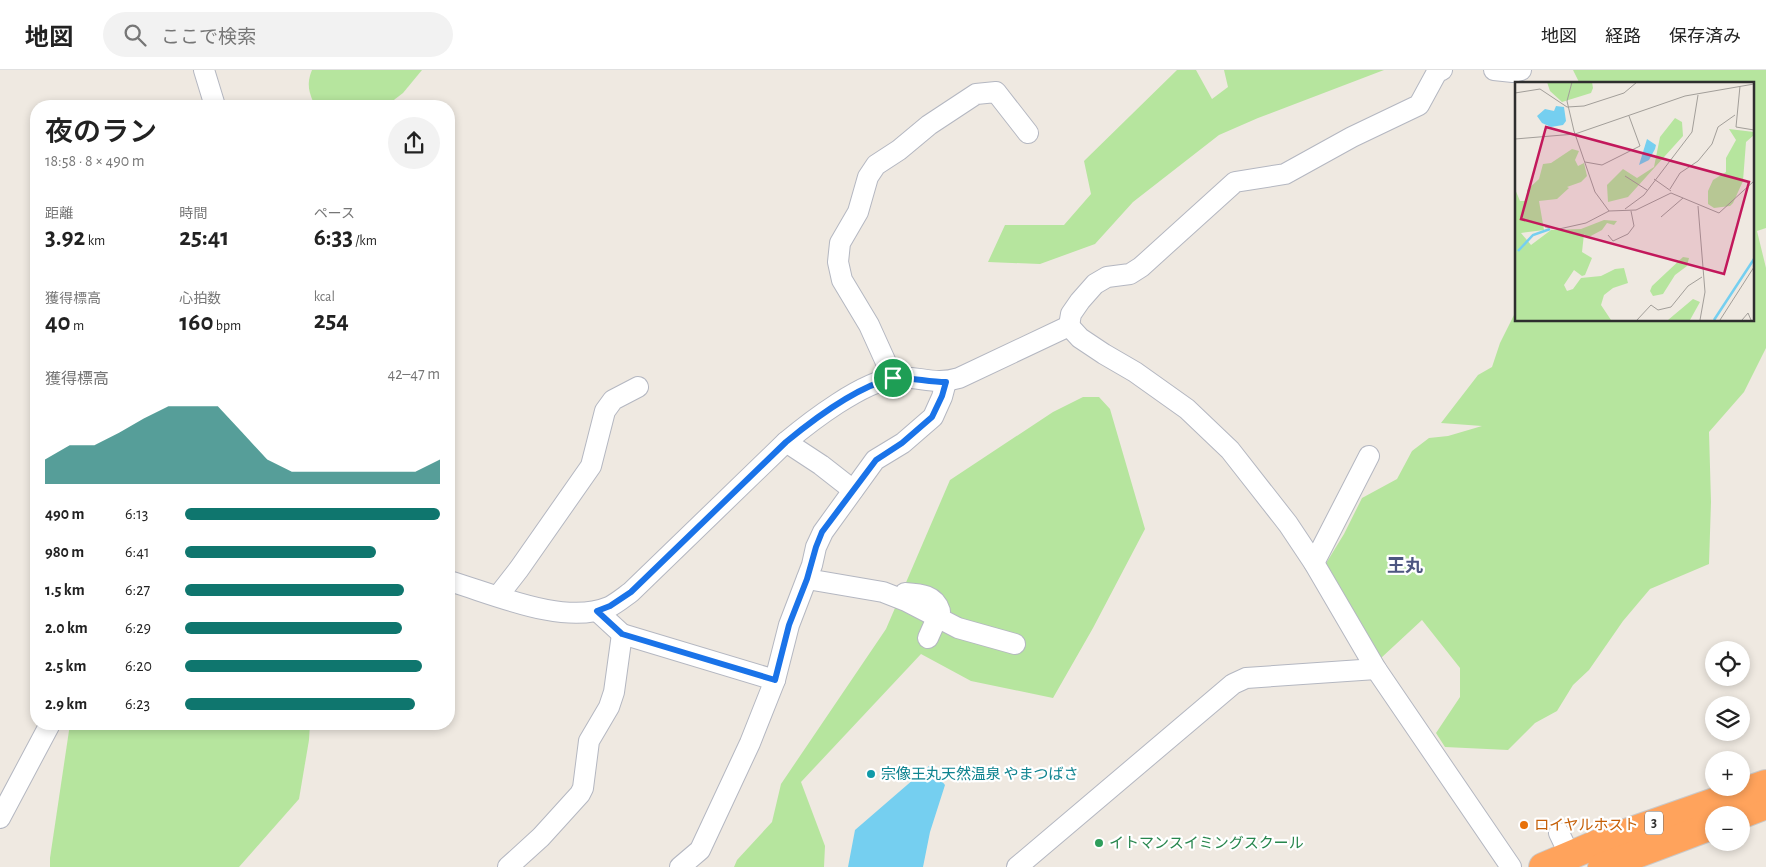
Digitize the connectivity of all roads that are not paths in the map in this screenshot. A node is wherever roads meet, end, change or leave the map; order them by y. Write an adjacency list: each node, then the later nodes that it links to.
1 (204, 70): 5 (street)
2 (1442, 70): 7 (street)
3 (1494, 70): 4 (street)
4 (1521, 70)
5 (213, 100)
6 (1028, 133): 8 (street)
7 (1069, 326): 9 (street); 14 (street)
8 (893, 378): 9 (street); 11 (street)
9 (946, 382): 13 (street)
10 (638, 387): 17 (street)
11 (786, 442): 13 (street); 18 (street)
12 (1369, 456): 14 (street)
13 (853, 490): 15 (street)
14 (1314, 564): 23 (street)
15 (807, 579): 19 (street); 24 (street)
16 (455, 583): 17 (street)
17 (498, 596): 18 (street)
18 (597, 611): 20 (street)
19 (937, 617): 21 (street); 22 (street)
20 (622, 634): 24 (street); 31 (street)
21 (928, 638)
22 (1015, 644)
23 (1376, 670): 33 (street); 34 (street)
24 (775, 680): 32 (street)
25 (47, 730): 29 (street)
26 (1766, 784): 35 (highway, 3)
27 (1766, 805): 28 (highway)
28 (1750, 811)
29 (0, 818)
30 (1705, 828): 36 (highway, 3)
31 (508, 867)
32 (680, 867)
33 (1016, 867)
34 (1511, 867)
35 (1543, 867)
36 (1602, 867)

